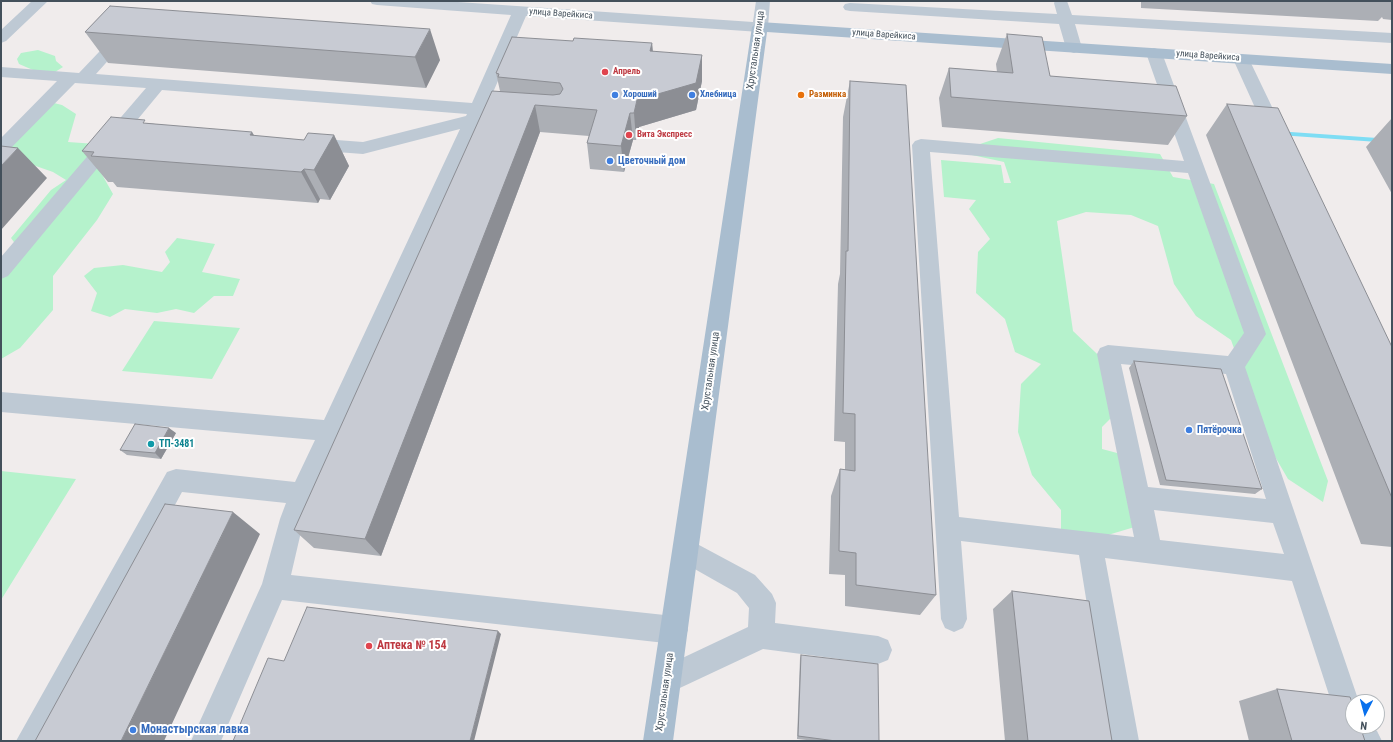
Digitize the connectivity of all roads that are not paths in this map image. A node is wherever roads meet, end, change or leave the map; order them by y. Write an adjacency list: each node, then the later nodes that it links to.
1 (41, 1): 11 (street)
2 (377, 1): 7 (street, улица Варейкиса)
3 (763, 1): 9 (street, Хрустальная улица)
4 (1061, 3): 8 (street)
5 (563, 7): 7 (street, улица Варейкиса); 9 (street, улица Варейкиса)
6 (850, 7): 8 (street)
7 (520, 11): 21 (street)
8 (1066, 19): 12 (street); 13 (street)
9 (760, 27): 13 (main road, улица Варейкиса); 37 (main road, Хрустальная улица)
10 (125, 33): 18 (street)
11 (1, 38)
12 (1392, 38)
13 (1074, 48): 14 (main road, улица Варейкиса)
14 (1154, 53): 15 (main road, улица Варейкиса); 27 (street)
15 (1241, 59): 16 (main road, улица Варейкиса); 25 (street)
16 (1391, 70)
17 (1, 72): 18 (street)
18 (76, 78): 19 (street); 26 (street)
19 (158, 84): 21 (street); 22 (street)
20 (531, 113): 21 (street)
21 (476, 114): 24 (street); 31 (street)
22 (120, 129): 23 (street); 28 (street)
23 (144, 131)
24 (293, 143)
25 (1282, 147)
26 (1, 148)
27 (1196, 168): 29 (street); 35 (street)
28 (1, 271)
29 (1234, 366): 33 (street); 34 (street)
30 (1, 402): 31 (street)
31 (330, 432): 32 (street)
32 (302, 494): 40 (street); 47 (street)
33 (1139, 497): 34 (street); 38 (street)
34 (1282, 512): 39 (street)
35 (947, 527): 36 (street); 41 (street)
36 (1090, 544): 38 (street); 50 (street)
37 (686, 550): 42 (main road, Хрустальная улица); 43 (street)
38 (1150, 551): 39 (street)
39 (1300, 568): 46 (street)
40 (275, 586): 42 (street); 48 (street)
41 (954, 619)
42 (674, 630): 45 (main road, Хрустальная улица)
43 (761, 635): 44 (street); 45 (street)
44 (878, 650)
45 (667, 680): 49 (main road, Хрустальная улица)
46 (1345, 698)
47 (32, 741)
48 (206, 741)
49 (658, 741)
50 (1124, 741)

